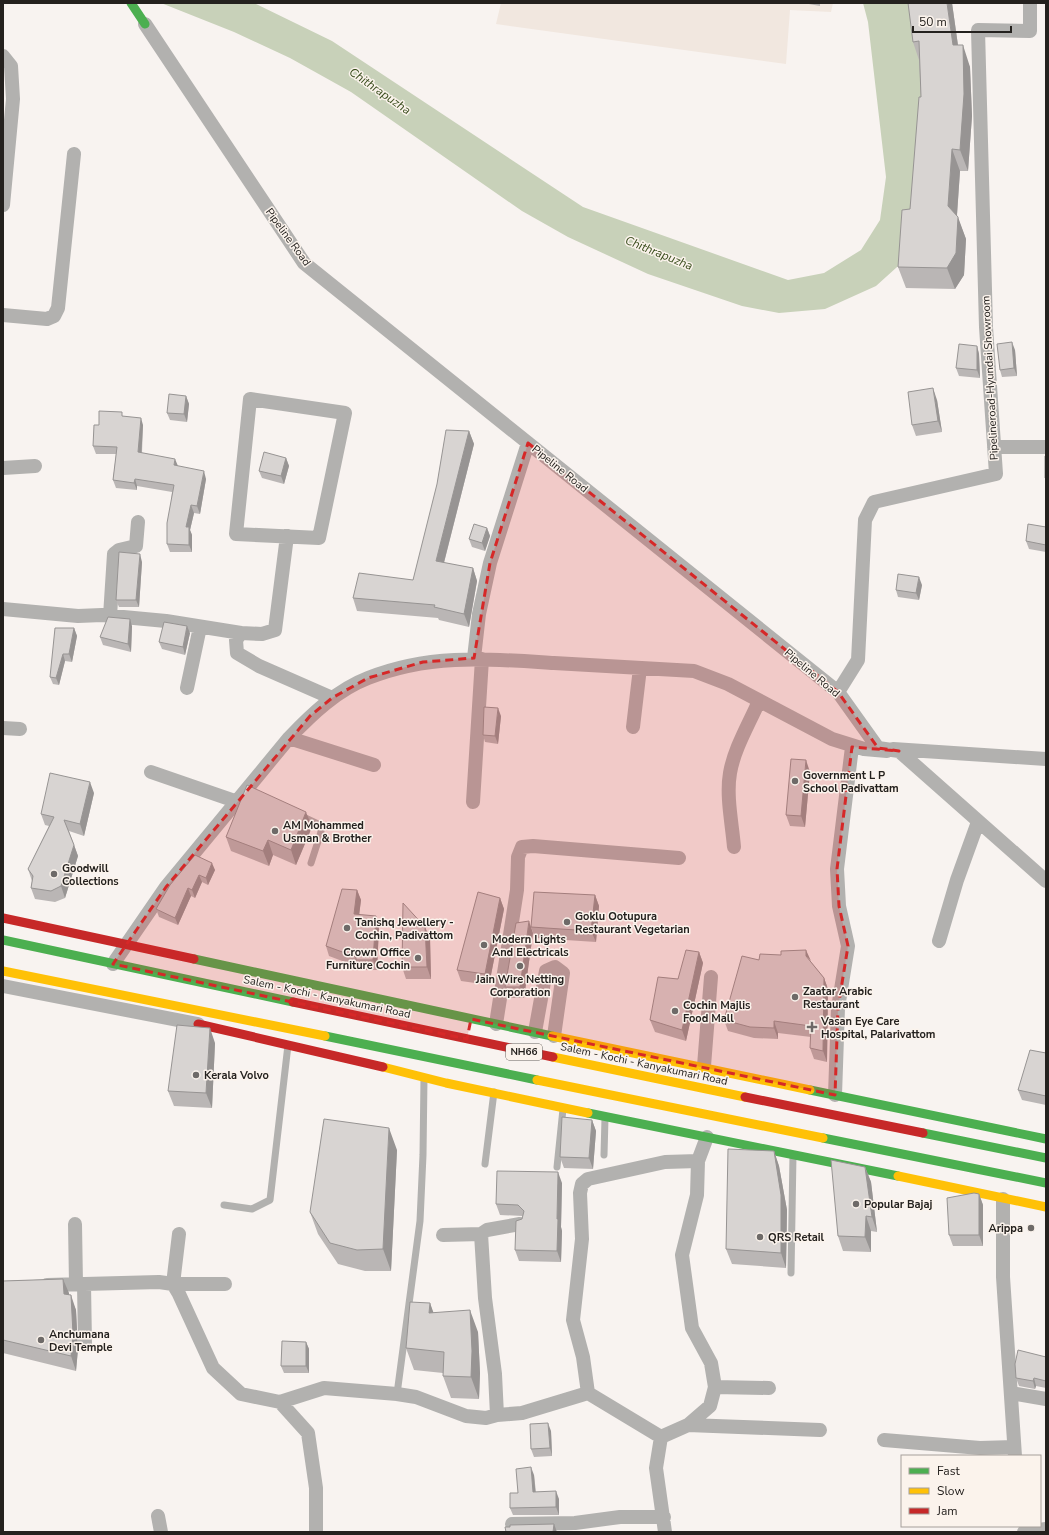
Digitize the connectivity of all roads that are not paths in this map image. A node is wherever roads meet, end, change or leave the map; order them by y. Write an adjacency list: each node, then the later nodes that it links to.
1 (131, 3): 3 (main road, Pipeline Road)
2 (1030, 3): 10 (street, Pipelineroad-Hyundai Showroom)
3 (145, 24): 9 (street, Pipeline Road)
4 (3, 56): 5 (street)
5 (7, 123): 7 (street)
6 (74, 154): 8 (street)
7 (3, 205)
8 (3, 315)
9 (528, 443): 20 (street); 23 (street, Pipeline Road)
10 (994, 447): 11 (street); 23 (street, Pipelineroad-Hyundai Showroom)
11 (1046, 447)
12 (35, 466): 13 (street)
13 (3, 468)
14 (138, 522): 17 (street)
15 (287, 536): 15 (street); 19 (street)
16 (3, 608): 17 (street)
17 (110, 616): 18 (street)
18 (200, 627): 19 (street); 22 (street)
19 (241, 633): 24 (street)
20 (478, 658): 21 (street); 24 (street); 37 (street)
21 (640, 668): 25 (street); 26 (street)
22 (187, 688)
23 (838, 692): 31 (street, Pipeline Road)
24 (332, 698): 29 (street)
25 (759, 702): 30 (street); 40 (street)
26 (633, 727)
27 (3, 728): 28 (street)
28 (20, 729)
29 (289, 738): 34 (street); 36 (street)
30 (852, 747): 32 (street); 63 (street)
31 (878, 748): 32 (street); 33 (street)
32 (899, 751): 39 (street)
33 (1046, 759)
34 (374, 765)
35 (151, 772): 36 (street)
36 (246, 796): 47 (street)
37 (473, 802)
38 (293, 812): 42 (lane)
39 (978, 822): 43 (street); 46 (street)
40 (734, 847)
41 (679, 858): 54 (street)
42 (311, 863)
43 (1046, 881)
44 (3, 918): 47 (main road)
45 (3, 940): 48 (main road, Salem - Kochi - Kanyakumari Road / NH66)
46 (940, 941)
47 (125, 945): 48 (street); 52 (main road)
48 (113, 964): 57 (main road, Salem - Kochi - Kanyakumari Road / NH66)
49 (3, 971): 61 (main road, NH66)
50 (711, 977): 59 (street)
51 (3, 986): 53 (street)
52 (471, 1018): 54 (main road); 57 (street)
53 (198, 1024): 58 (main road)
54 (496, 1024): 55 (main road)
55 (535, 1032): 56 (main road); 56 (street)
56 (554, 1036): 59 (main road)
57 (467, 1040): 71 (main road, Salem - Kochi - Kanyakumari Road / NH66)
58 (288, 1045): 60 (main road); 77 (lane)
59 (704, 1066): 63 (main road)
60 (424, 1076): 62 (main road); 94 (lane)
61 (593, 1091): 65 (street); 75 (main road, NH66)
62 (494, 1092): 64 (main road); 73 (lane)
63 (835, 1095): 68 (main road)
64 (563, 1108): 65 (main road); 74 (lane)
65 (589, 1113): 66 (main road)
66 (605, 1117): 67 (main road); 69 (lane)
67 (707, 1137): 70 (main road); 72 (street)
68 (1046, 1139)
69 (604, 1155)
70 (793, 1155): 76 (main road); 84 (lane)
71 (1046, 1158)
72 (698, 1161): 90 (street); 92 (street)
73 (485, 1164)
74 (557, 1167)
75 (1046, 1183)
76 (1003, 1199): 78 (main road); 93 (street)
77 (224, 1206)
78 (1046, 1207)
79 (75, 1224): 85 (street)
80 (520, 1224): 82 (street)
81 (179, 1234): 86 (street)
82 (481, 1234): 83 (street); 97 (street)
83 (442, 1235)
84 (791, 1273)
85 (80, 1284): 86 (street); 88 (street); 89 (street)
86 (173, 1284): 87 (street); 96 (street)
87 (225, 1284)
88 (32, 1286)
89 (85, 1344)
90 (714, 1387): 91 (street); 98 (street)
91 (768, 1388)
92 (588, 1393): 97 (street); 100 (street)
93 (1011, 1393): 95 (street); 102 (street)
94 (396, 1394): 96 (street); 97 (street)
95 (1046, 1399)
96 (280, 1402): 108 (street)
97 (497, 1415)
98 (688, 1425): 99 (street); 100 (street)
99 (820, 1430)
100 (661, 1437): 104 (street)
101 (884, 1440): 102 (street)
102 (1015, 1452)
103 (158, 1516): 107 (street)
104 (664, 1517): 105 (street); 109 (street)
105 (512, 1524)
106 (1046, 1529): 110 (street)
107 (161, 1532)
108 (316, 1532)
109 (665, 1532)
110 (1023, 1532)

